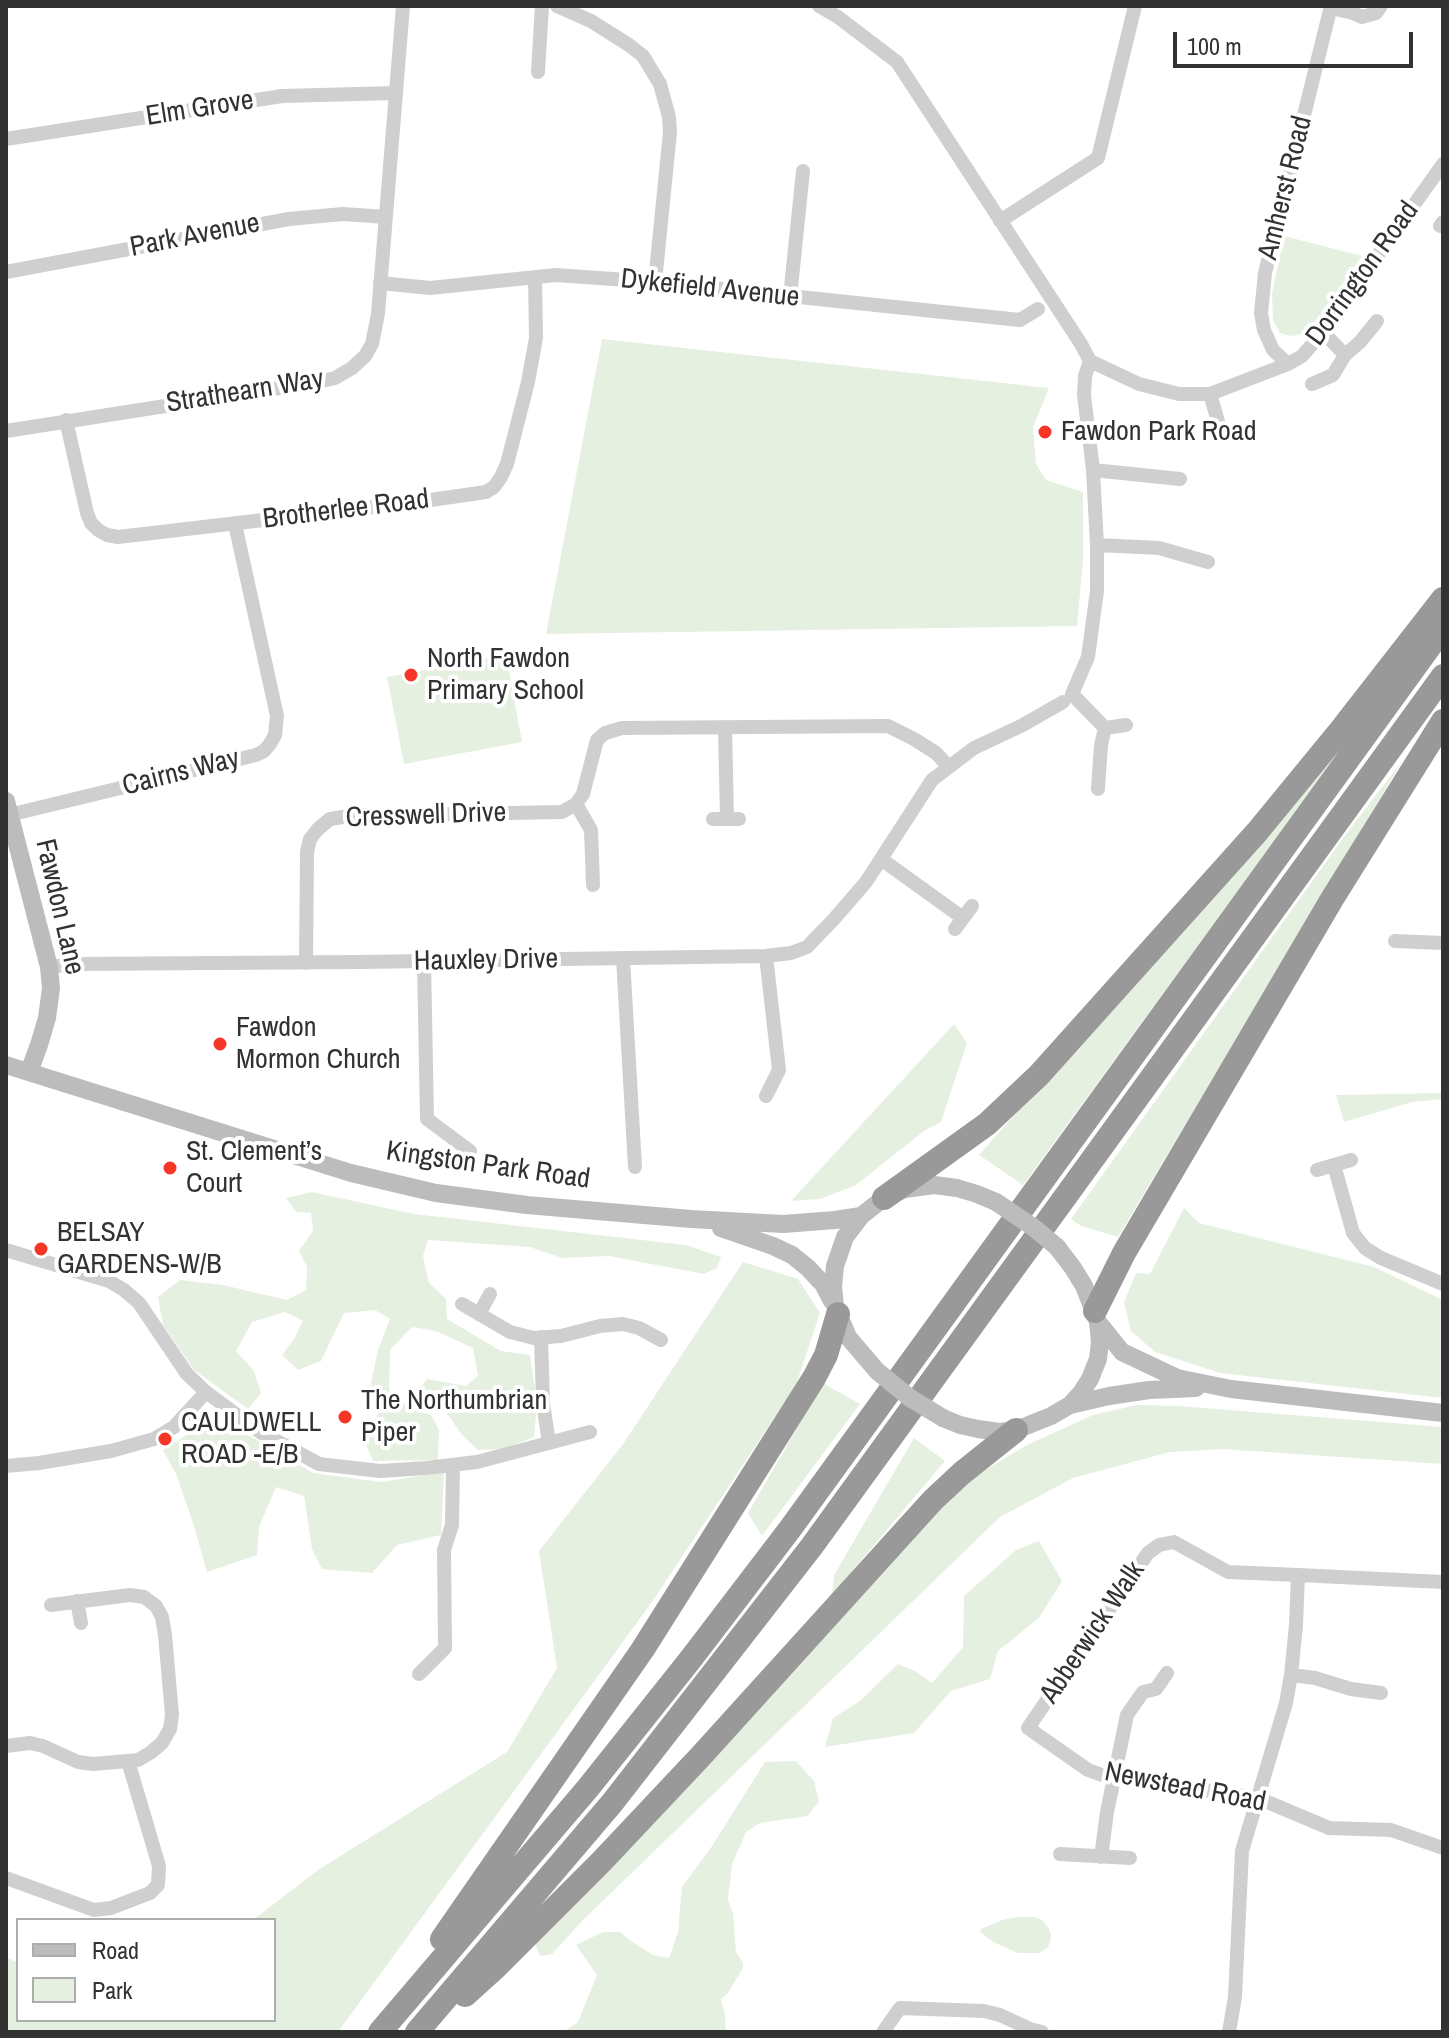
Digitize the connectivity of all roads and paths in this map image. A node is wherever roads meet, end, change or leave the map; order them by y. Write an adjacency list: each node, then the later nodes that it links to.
1 (403, 6): 10 (street, Strathearn Way)
2 (542, 6): 9 (street)
3 (557, 6): 18 (street)
4 (819, 6): 8 (street)
5 (1135, 6): 15 (street)
6 (1381, 6): 7 (street)
7 (1331, 7): 26 (street, Amherst Road)
8 (840, 12): 15 (street)
9 (538, 72)
10 (396, 93): 11 (street, Elm Grove); 14 (street, Strathearn Way)
11 (6, 139)
12 (1443, 164): 23 (street, Dorrington Road)
13 (803, 171): 20 (street)
14 (386, 217): 16 (street, Park Avenue); 19 (street, Strathearn Way)
15 (1000, 221): 25 (street)
16 (6, 272)
17 (535, 277): 18 (street, Dykefield Avenue); 19 (street, Dykefield Avenue); 34 (street, Brotherlee Road)
18 (655, 282): 20 (street, Dykefield Avenue)
19 (380, 283): 29 (street, Strathearn Way)
20 (790, 297): 21 (street, Dykefield Avenue)
21 (1038, 309)
22 (1377, 321): 24 (street)
23 (1323, 332): 24 (street); 26 (street, Dorrington Road)
24 (1345, 355): 27 (street)
25 (1090, 361): 28 (street, Dorrington Road); 32 (street)
26 (1288, 364): 28 (street, Dorrington Road)
27 (1312, 384)
28 (1210, 394): 30 (street)
29 (66, 420): 31 (street, Strathearn Way); 34 (street, Brotherlee Road)
30 (1220, 428)
31 (6, 431)
32 (1093, 470): 33 (street); 35 (street)
33 (1180, 479)
34 (235, 524): 48 (street, Cairns Way)
35 (1097, 545): 36 (street); 40 (street)
36 (1208, 562)
37 (1443, 599): 68 (highway)
38 (1443, 628): 108 (highway)
39 (1443, 676): 109 (highway)
40 (1068, 698): 44 (street); 45 (street, Hauxley Drive)
41 (1443, 721): 77 (highway)
42 (1126, 725): 44 (street)
43 (725, 727): 45 (street); 47 (street); 49 (street)
44 (1105, 728): 46 (street)
45 (949, 767): 50 (street, Hauxley Drive)
46 (1098, 789)
47 (576, 804): 51 (street); 58 (street, Cresswell Drive)
48 (8, 808): 59 (street, Fawdon Lane)
49 (726, 819)
50 (881, 859): 52 (street); 55 (street, Hauxley Drive)
51 (593, 885)
52 (963, 917)
53 (1395, 941): 54 (street)
54 (1443, 943)
55 (766, 956): 56 (street, Hauxley Drive); 62 (street)
56 (623, 958): 57 (street, Hauxley Drive); 66 (street)
57 (424, 962): 58 (street, Hauxley Drive); 63 (street)
58 (306, 963): 59 (street, Hauxley Drive)
59 (49, 967): 61 (street, Fawdon Lane)
60 (6, 1065): 61 (street, Kingston Park Road)
61 (29, 1072): 70 (street, Kingston Park Road)
62 (766, 1096)
63 (470, 1151)
64 (1351, 1160): 65 (street)
65 (1334, 1165): 67 (street); 72 (street)
66 (635, 1167)
67 (1317, 1170)
68 (884, 1198): 69 (street); 77 (street, bridge)
69 (861, 1216): 70 (street, Kingston Park Road); 75 (street)
70 (691, 1219): 75 (street, Kingston Park Road)
71 (6, 1250): 81 (street)
72 (1443, 1284)
73 (490, 1294): 76 (street)
74 (462, 1304): 76 (street)
75 (836, 1310): 84 (street, bridge); 108 (highway)
76 (479, 1314): 78 (street)
77 (1096, 1316): 80 (street); 82 (street)
78 (541, 1337): 79 (street); 86 (street)
79 (661, 1340)
80 (1231, 1389): 82 (street); 83 (street)
81 (206, 1392): 87 (street); 88 (street)
82 (1070, 1405): 84 (street)
83 (1443, 1413)
84 (1016, 1430): 110 (highway)
85 (590, 1432): 86 (street)
86 (549, 1443): 87 (street)
87 (453, 1465): 95 (street)
88 (6, 1466)
89 (1298, 1575): 90 (street, Abberwick Walk); 96 (street); 98 (street, Abberwick Walk)
90 (1443, 1582)
91 (77, 1601): 92 (street); 93 (street); 100 (street)
92 (51, 1605)
93 (81, 1623)
94 (1167, 1673): 101 (street)
95 (419, 1674)
96 (1291, 1675): 97 (street); 102 (street)
97 (1381, 1693)
98 (1028, 1728): 101 (street, Newstead Road)
99 (6, 1746): 100 (street)
100 (128, 1761): 107 (street)
101 (1114, 1777): 102 (street, Newstead Road); 105 (street)
102 (1258, 1798): 103 (street, Newstead Road); 113 (street)
103 (1443, 1848)
104 (1060, 1854): 105 (street)
105 (1101, 1857): 106 (street)
106 (1130, 1858)
107 (6, 1878)
108 (380, 2032)
109 (417, 2032)
110 (425, 2032)
111 (883, 2032): 112 (street)
112 (1042, 2032)
113 (1229, 2032)

